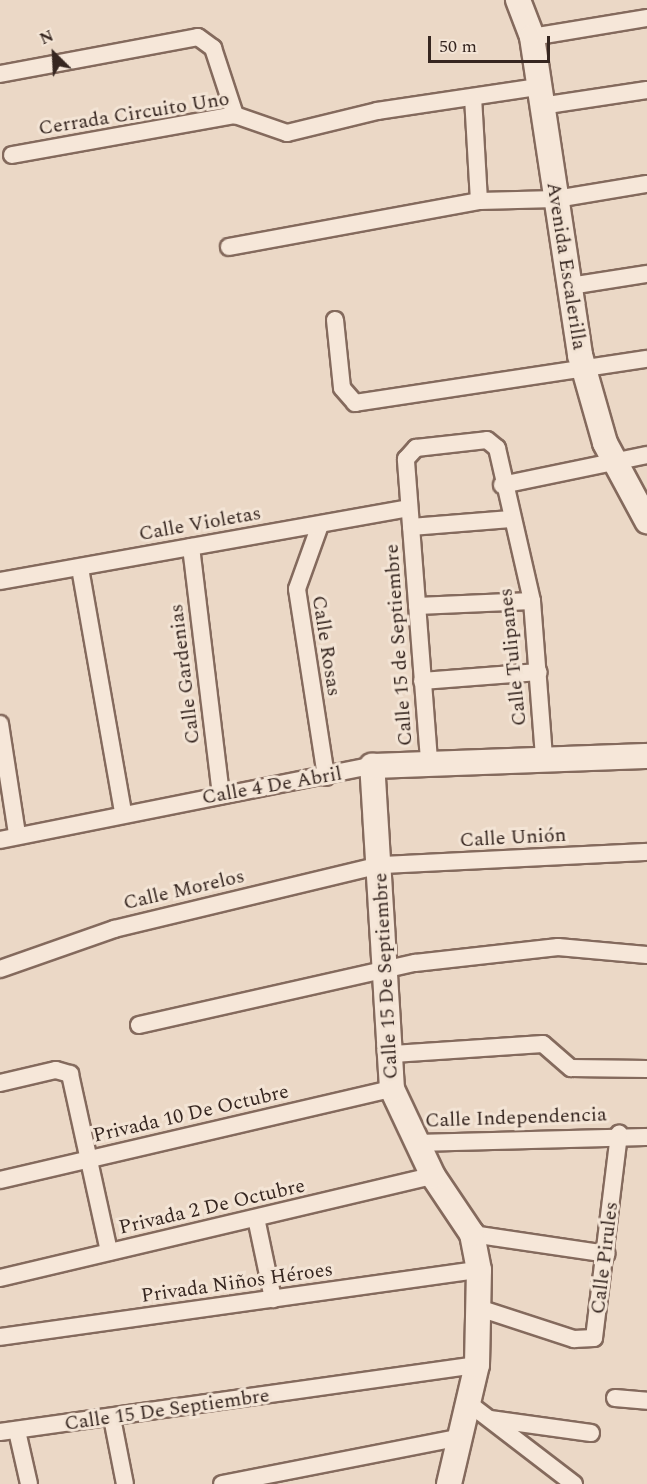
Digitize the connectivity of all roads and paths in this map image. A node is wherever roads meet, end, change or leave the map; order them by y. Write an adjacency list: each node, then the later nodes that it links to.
1 (518, 0): 3 (street, Avenida Escalerilla)
2 (647, 18): 3 (street)
3 (532, 38): 6 (street, Avenida Escalerilla)
4 (0, 74): 8 (street)
5 (647, 90): 6 (street, Cerrada Circuito Uno)
6 (540, 96): 7 (street, Cerrada Circuito Uno); 11 (street, Avenida Escalerilla)
7 (473, 97): 8 (street, Cerrada Circuito Uno); 12 (street)
8 (235, 115): 9 (street, Cerrada Circuito Uno)
9 (12, 154)
10 (647, 184): 11 (street)
11 (556, 199): 12 (street); 15 (street, Avenida Escalerilla)
12 (479, 201): 13 (street)
13 (229, 248)
14 (647, 274): 15 (street)
15 (570, 286): 18 (street, Avenida Escalerilla)
16 (335, 320): 18 (street)
17 (647, 360): 18 (street)
18 (584, 370): 20 (street, Avenida Escalerilla)
19 (647, 455): 20 (street)
20 (614, 460): 21 (street); 24 (street, Avenida Escalerilla)
21 (502, 485): 22 (street, Calle Tulipanes); 23 (street, Calle Tulipanes)
22 (408, 508): 25 (street, Calle Violetas); 26 (street)
23 (511, 519): 26 (street); 30 (street, Calle Tulipanes)
24 (647, 521)
25 (320, 525): 27 (street, Calle Violetas); 39 (street, Calle Rosas)
26 (411, 527): 31 (street, Calle 15 de Septiembre)
27 (191, 547): 28 (street, Calle Violetas); 40 (street, Calle Gardenias)
28 (80, 568): 29 (street, Calle Violetas); 41 (street)
29 (0, 581)
30 (532, 601): 31 (street); 32 (street, Calle Tulipanes)
31 (417, 606): 33 (street, Calle 15 de Septiembre)
32 (539, 672): 33 (street); 35 (street, Calle Tulipanes)
33 (422, 681): 37 (street, Calle 15 de Septiembre)
34 (0, 724): 42 (street)
35 (544, 756): 36 (street, Calle 4 De Abril); 37 (street, Calle 4 De Abril)
36 (647, 756)
37 (429, 760): 38 (street, Calle 4 De Abril)
38 (372, 766): 39 (street, Calle 4 De Abril); 44 (street, Calle 15 De Septiembre)
39 (326, 777): 40 (street, Calle 4 De Abril)
40 (221, 795): 41 (street, Calle 4 De Abril)
41 (123, 813): 42 (street, Calle 4 De Abril)
42 (5, 836)
43 (647, 852): 44 (street, Calle Unión)
44 (381, 865): 46 (street, Calle Morelos); 47 (street, Calle 15 De Septiembre)
45 (647, 955): 47 (street)
46 (0, 969)
47 (385, 970): 48 (street); 49 (street, Calle 15 De Septiembre)
48 (139, 1025)
49 (393, 1054): 50 (street); 52 (street, Calle 15 De Septiembre)
50 (647, 1069)
51 (0, 1083): 56 (street)
52 (392, 1089): 55 (street, Calle 15 De Septiembre); 56 (street, Privada 10 De Octubre)
53 (619, 1134): 54 (street, Calle Independencia); 55 (street, Calle Independencia); 62 (street, Calle Pirules)
54 (647, 1137)
55 (416, 1143): 57 (street, Calle 15 De Septiembre)
56 (87, 1160): 58 (street, Privada 10 De Octubre); 61 (street)
57 (433, 1176): 59 (street, Privada 2 De Octubre); 60 (street, Calle 15 De Septiembre)
58 (0, 1180)
59 (256, 1218): 61 (street, Privada 2 De Octubre); 65 (street)
60 (472, 1234): 62 (street); 63 (street, Calle 15 De Septiembre)
61 (109, 1252): 64 (street, Privada 2 De Octubre)
62 (607, 1254): 66 (street, Calle Pirules)
63 (479, 1270): 65 (street, Privada Niños Héroes); 66 (street, Calle 15 De Septiembre)
64 (0, 1278)
65 (273, 1299): 67 (street, Privada Niños Héroes)
66 (482, 1309): 68 (street)
67 (0, 1337)
68 (477, 1365): 71 (street); 72 (street, Calle 15 De Septiembre)
69 (615, 1398): 70 (street)
70 (647, 1401)
71 (467, 1402): 73 (street); 77 (street)
72 (112, 1418): 74 (street, Calle 15 De Septiembre); 79 (street)
73 (489, 1419): 76 (street); 82 (street)
74 (17, 1431): 75 (street, Calle 15 De Septiembre); 78 (street)
75 (0, 1432)
76 (591, 1433)
77 (457, 1438): 80 (street); 81 (street)
78 (29, 1484)
79 (125, 1484)
80 (222, 1484)
81 (450, 1484)
82 (574, 1484)

